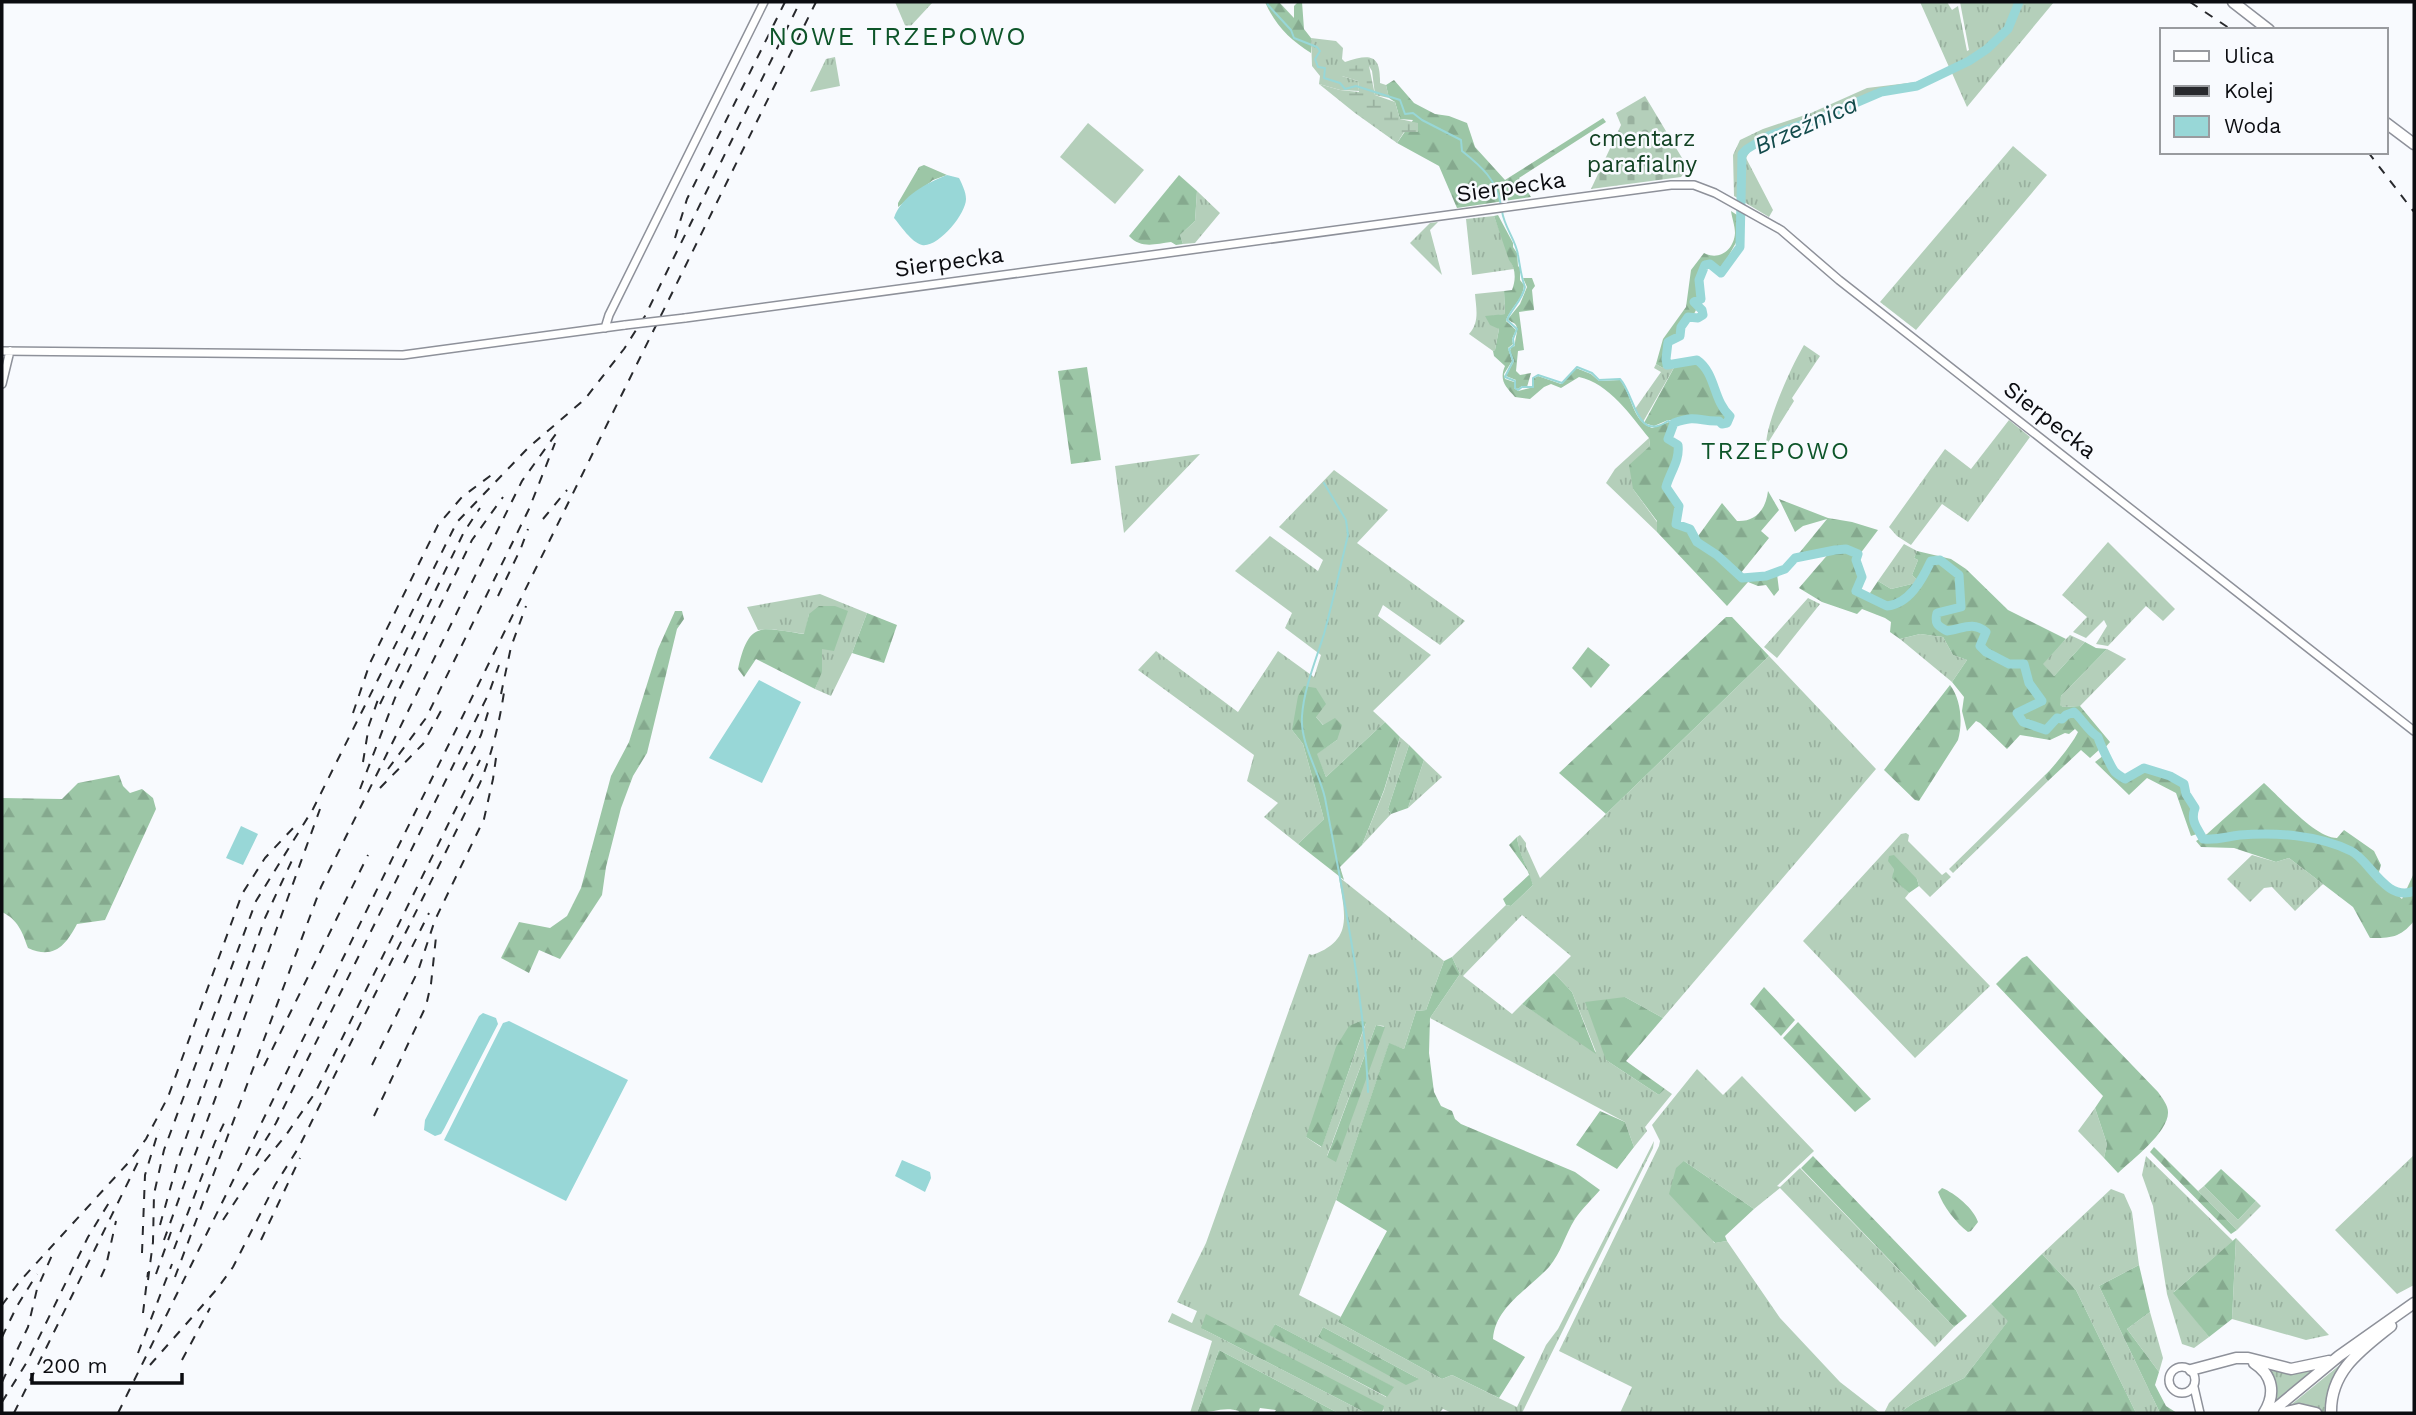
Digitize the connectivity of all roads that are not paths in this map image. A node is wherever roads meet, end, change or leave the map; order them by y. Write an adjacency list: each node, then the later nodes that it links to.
1 (764, 2): 6 (street)
2 (2233, 2): 3 (main road)
3 (2266, 28)
4 (2388, 124): 5 (main road)
5 (2414, 144)
6 (605, 328): 7 (street, Sierpecka); 9 (street, Sierpecka, bridge)
7 (6, 351): 8 (street)
8 (2, 384)
9 (2414, 731)
10 (2414, 1303): 13 (main road)
11 (2414, 1310): 12 (main road)
12 (2392, 1325): 22 (main road); 24 (main road)
13 (2339, 1356): 14 (main road); 21 (main road)
14 (2248, 1358): 15 (main road); 20 (main road)
15 (2216, 1364): 16 (main road); 17 (main road)
16 (2191, 1370): 17 (street); 18 (street)
17 (2194, 1385): 18 (street); 19 (street)
18 (2183, 1394): 19 (street)
19 (2200, 1413)
20 (2264, 1413)
21 (2270, 1413)
22 (2281, 1413): 23 (main road)
23 (2316, 1413)
24 (2331, 1413)

